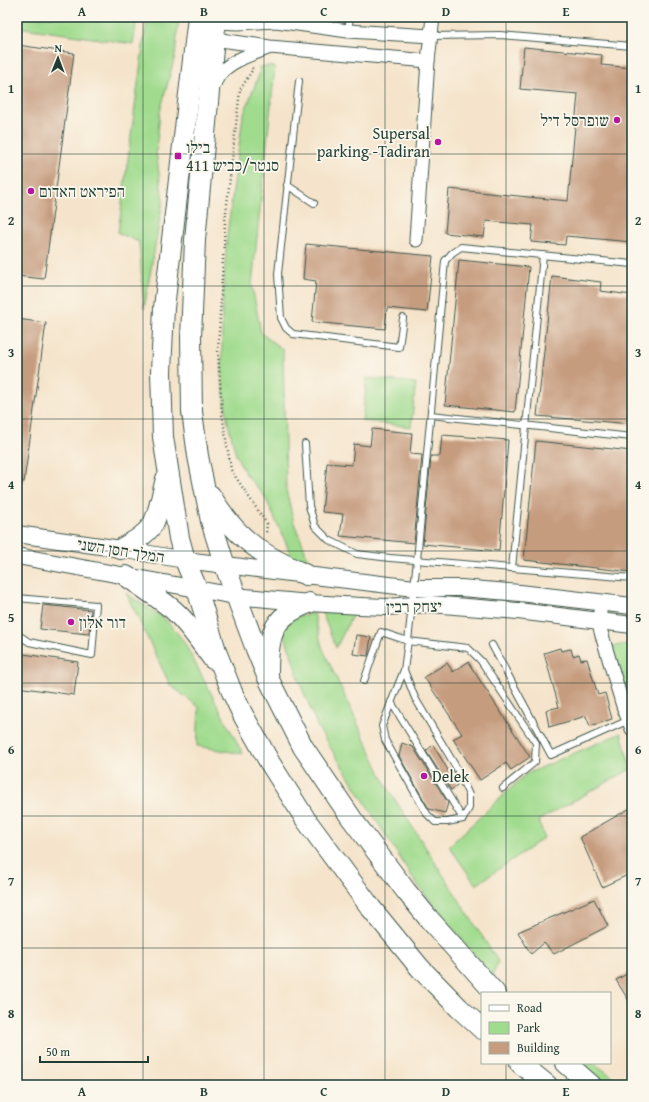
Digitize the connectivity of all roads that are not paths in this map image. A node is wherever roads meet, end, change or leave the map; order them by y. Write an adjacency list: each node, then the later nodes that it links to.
1 (350, 17): 5 (lane)
2 (433, 17): 6 (street)
3 (270, 19): 4 (street); 5 (street)
4 (208, 25): 8 (street); 11 (main road); 22 (main road)
5 (348, 31): 6 (street)
6 (431, 36): 7 (lane); 9 (street)
7 (632, 46)
8 (270, 47): 9 (street); 11 (street)
9 (428, 61): 14 (street)
10 (299, 81): 12 (lane)
11 (209, 98): 23 (main road)
12 (287, 185): 13 (lane); 17 (lane)
13 (314, 203)
14 (416, 240)
15 (543, 255): 16 (lane); 18 (lane); 19 (lane)
16 (632, 264)
17 (403, 318)
18 (431, 415): 19 (lane); 28 (lane)
19 (526, 426): 20 (lane); 30 (lane)
20 (632, 437)
21 (305, 444): 28 (lane)
22 (168, 472): 25 (main road); 27 (main road)
23 (204, 486): 29 (main road); 31 (main road)
24 (17, 534): 25 (street, המלך חסן השני)
25 (121, 549): 27 (street, המלך חסן השני)
26 (17, 556): 32 (street, המלך חסן השני)
27 (185, 560): 29 (street, המלך חסן השני); 35 (main road)
28 (417, 560): 30 (lane); 34 (lane)
29 (225, 566): 31 (street, יצחק רבין); 36 (main road)
30 (512, 568): 33 (lane)
31 (306, 575): 34 (street, יצחק רבין)
32 (126, 576): 35 (street, המלך חסן השני); 48 (main road)
33 (632, 578)
34 (414, 588): 39 (street, יצחק רבין); 40 (lane)
35 (197, 589): 36 (street, יצחק רבין); 48 (main road)
36 (235, 596): 38 (street, יצחק רבין); 49 (main road)
37 (17, 598): 44 (lane)
38 (308, 603): 40 (street, יצחק רבין); 49 (main road)
39 (601, 603): 41 (street, יצחק רבין); 42 (street)
40 (411, 606): 42 (street, יצחק רבין); 45 (lane)
41 (632, 606)
42 (599, 621): 43 (street, יצחק רבין); 52 (street)
43 (632, 625)
44 (17, 634)
45 (408, 641): 47 (lane); 50 (lane); 53 (lane)
46 (492, 645): 52 (lane)
47 (404, 670): 51 (lane); 54 (lane)
48 (226, 678): 56 (main road)
49 (268, 678): 55 (main road)
50 (364, 681)
51 (391, 702): 54 (lane); 54 (lane)
52 (630, 725)
53 (503, 788)
54 (463, 819)
55 (494, 992)
56 (481, 1028)
57 (521, 1064): 59 (main road)
58 (567, 1064): 60 (main road)
59 (547, 1085)
60 (591, 1085)

